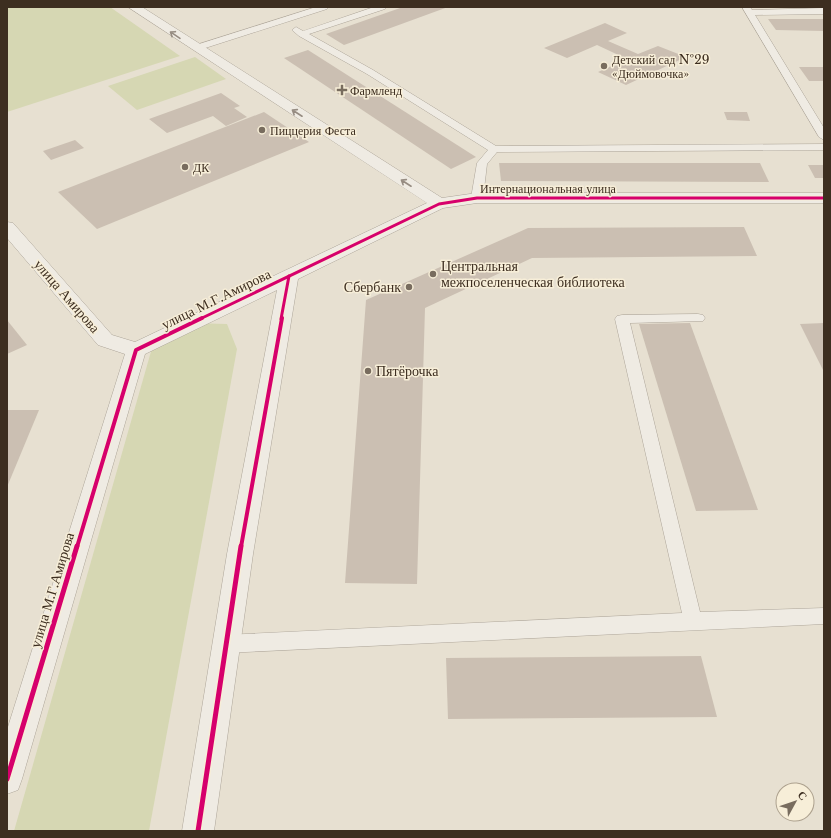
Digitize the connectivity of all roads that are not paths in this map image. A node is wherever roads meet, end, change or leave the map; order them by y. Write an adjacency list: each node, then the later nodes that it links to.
1 (134, 7): 8 (street, one-way to 1)
2 (324, 7): 6 (lane)
3 (382, 7): 7 (lane)
4 (747, 10): 5 (lane); 9 (lane)
5 (824, 11)
6 (280, 21): 7 (lane); 8 (lane)
7 (302, 34): 11 (lane)
8 (196, 48): 14 (street, one-way to 8)
9 (824, 137)
10 (824, 147): 11 (lane)
11 (494, 149): 12 (lane)
12 (477, 198): 13 (street, Интернациональная улица); 14 (street, Интернациональная улица)
13 (824, 198)
14 (439, 204): 16 (street, Интернациональная улица)
15 (7, 227): 18 (street, улица Амирова)
16 (289, 276): 18 (street, улица М.Г.Амирова); 21 (street, улица М.Г.Амирова)
17 (698, 318): 20 (lane)
18 (136, 350): 22 (street, улица М.Г.Амирова)
19 (824, 616): 20 (lane)
20 (693, 621): 21 (lane)
21 (225, 644): 23 (street, улица М.Г.Амирова)
22 (7, 779)
23 (198, 831)

